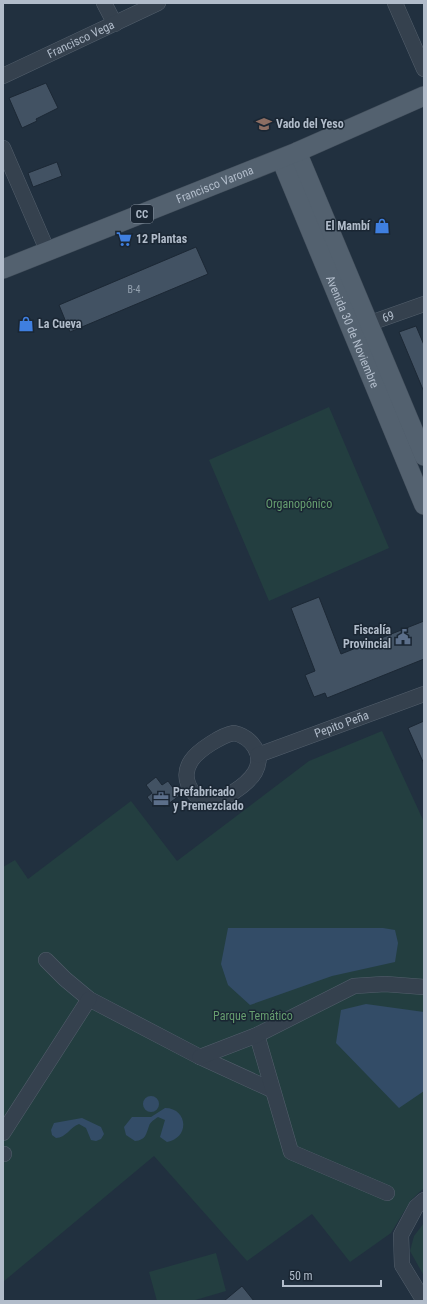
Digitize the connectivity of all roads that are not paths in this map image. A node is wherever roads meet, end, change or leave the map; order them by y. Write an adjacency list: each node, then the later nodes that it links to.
1 (104, 3): 4 (street)
2 (158, 3): 4 (street, Francisco Vega)
3 (395, 3): 5 (street)
4 (115, 24): 6 (street, Francisco Vega)
5 (424, 69)
6 (3, 76)
7 (424, 96): 9 (main road, Francisco Varona / CC)
8 (3, 148): 10 (street)
9 (289, 156): 10 (main road, Francisco Varona / CC); 13 (main road, Avenida 30 de Noviembre)
10 (48, 252): 11 (main road, Francisco Varona / CC)
11 (3, 269)
12 (424, 304): 13 (street, 69)
13 (361, 327): 14 (main road, Avenida 30 de Noviembre)
14 (417, 448): 15 (main road, Avenida 30 de Noviembre)
15 (424, 505)
16 (424, 694): 17 (street, Pepito Peña)
17 (258, 755): 17 (street)
18 (46, 960): 20 (street)
19 (424, 987): 21 (street)
20 (89, 999): 22 (street); 24 (street)
21 (257, 1035): 22 (street); 23 (street)
22 (200, 1057): 23 (street)
23 (272, 1090): 25 (street)
24 (3, 1133)
25 (387, 1192)
26 (424, 1200): 27 (street)
27 (424, 1301)

